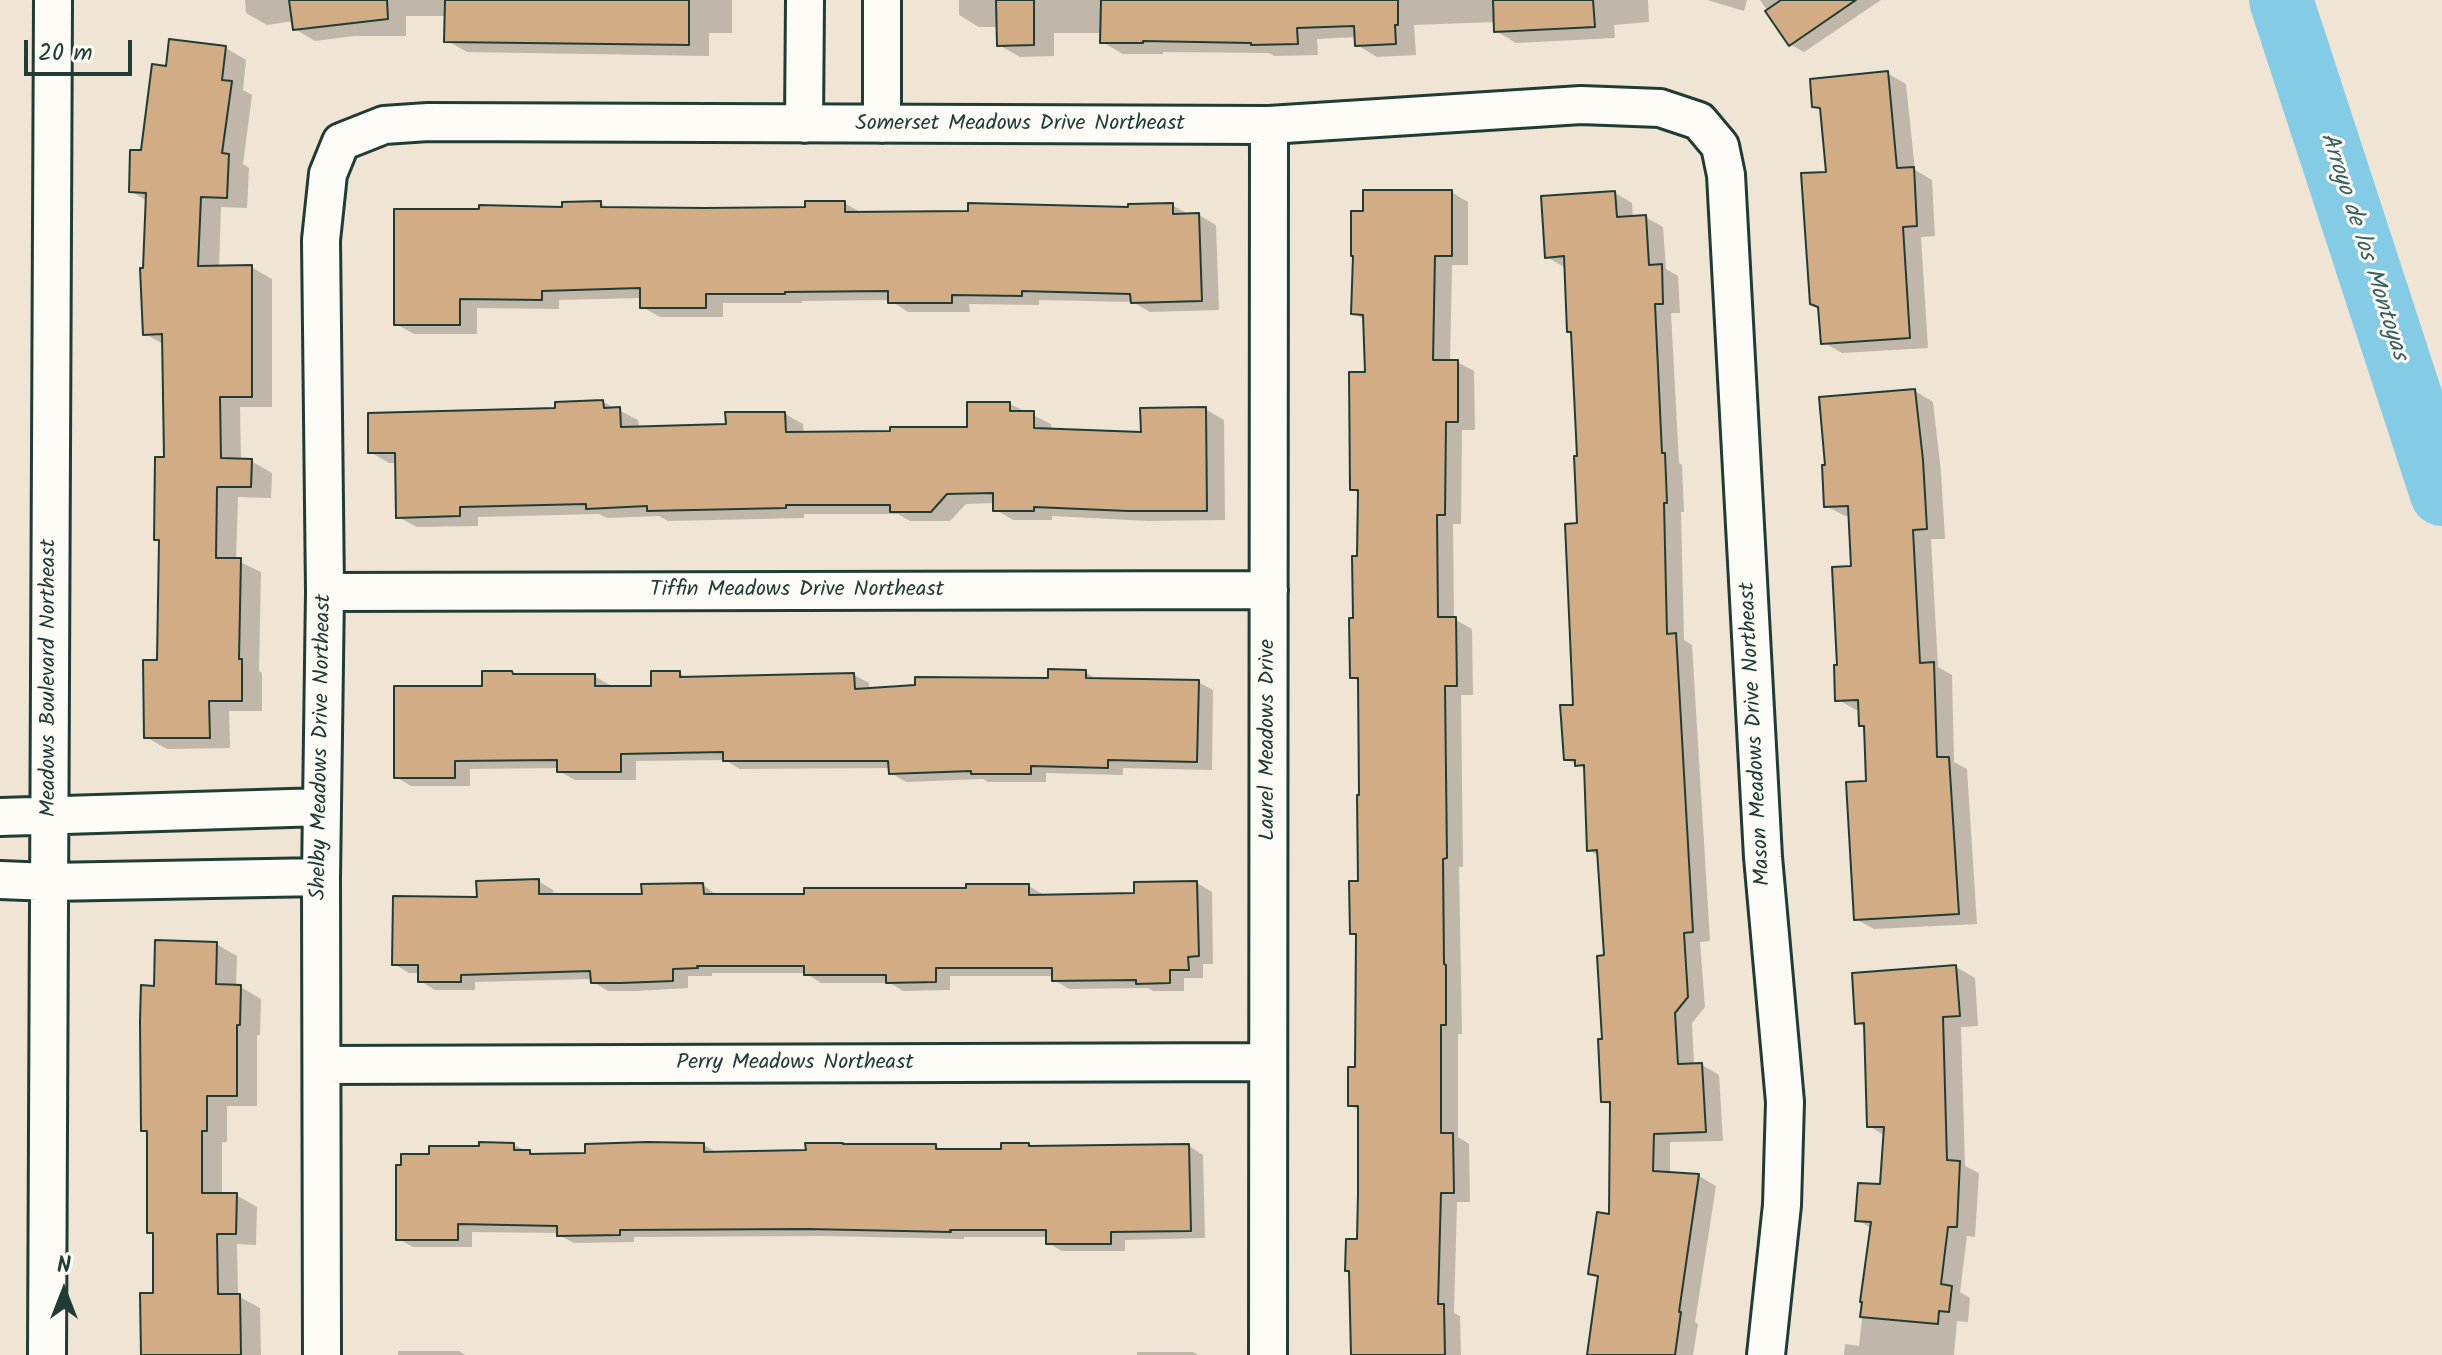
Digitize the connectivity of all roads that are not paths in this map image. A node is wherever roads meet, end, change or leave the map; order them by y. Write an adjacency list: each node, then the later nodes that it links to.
1 (53, 0): 12 (street, Meadows Boulevard Northeast)
2 (805, 0): 5 (street)
3 (882, 0): 6 (street)
4 (1699, 121): 7 (street, Somerset Meadows Drive Northeast); 22 (street, Mason Meadows Drive Northeast)
5 (804, 124): 6 (street, Somerset Meadows Drive Northeast); 8 (street, Somerset Meadows Drive Northeast)
6 (882, 124): 7 (street, Somerset Meadows Drive Northeast)
7 (1269, 125): 9 (street, Laurel Meadows Drive)
8 (341, 142): 10 (street, Shelby Meadows Drive Northeast)
9 (1269, 590): 10 (street, Tiffin Meadows Drive Northeast); 17 (street, Laurel Meadows Drive)
10 (325, 592): 11 (street, Shelby Meadows Drive Northeast)
11 (322, 807): 12 (street); 14 (street, Shelby Meadows Drive Northeast)
12 (49, 816): 13 (street); 16 (street, Meadows Boulevard Northeast)
13 (0, 817)
14 (321, 877): 16 (street); 18 (street, Shelby Meadows Drive Northeast)
15 (0, 880): 16 (street)
16 (49, 882): 19 (street, Meadows Boulevard Northeast)
17 (1268, 1062): 18 (street, Perry Meadows Northeast); 21 (street, Laurel Meadows Drive)
18 (322, 1065): 20 (street, Shelby Meadows Drive Northeast)
19 (47, 1355)
20 (322, 1355)
21 (1268, 1355)
22 (1766, 1355)

